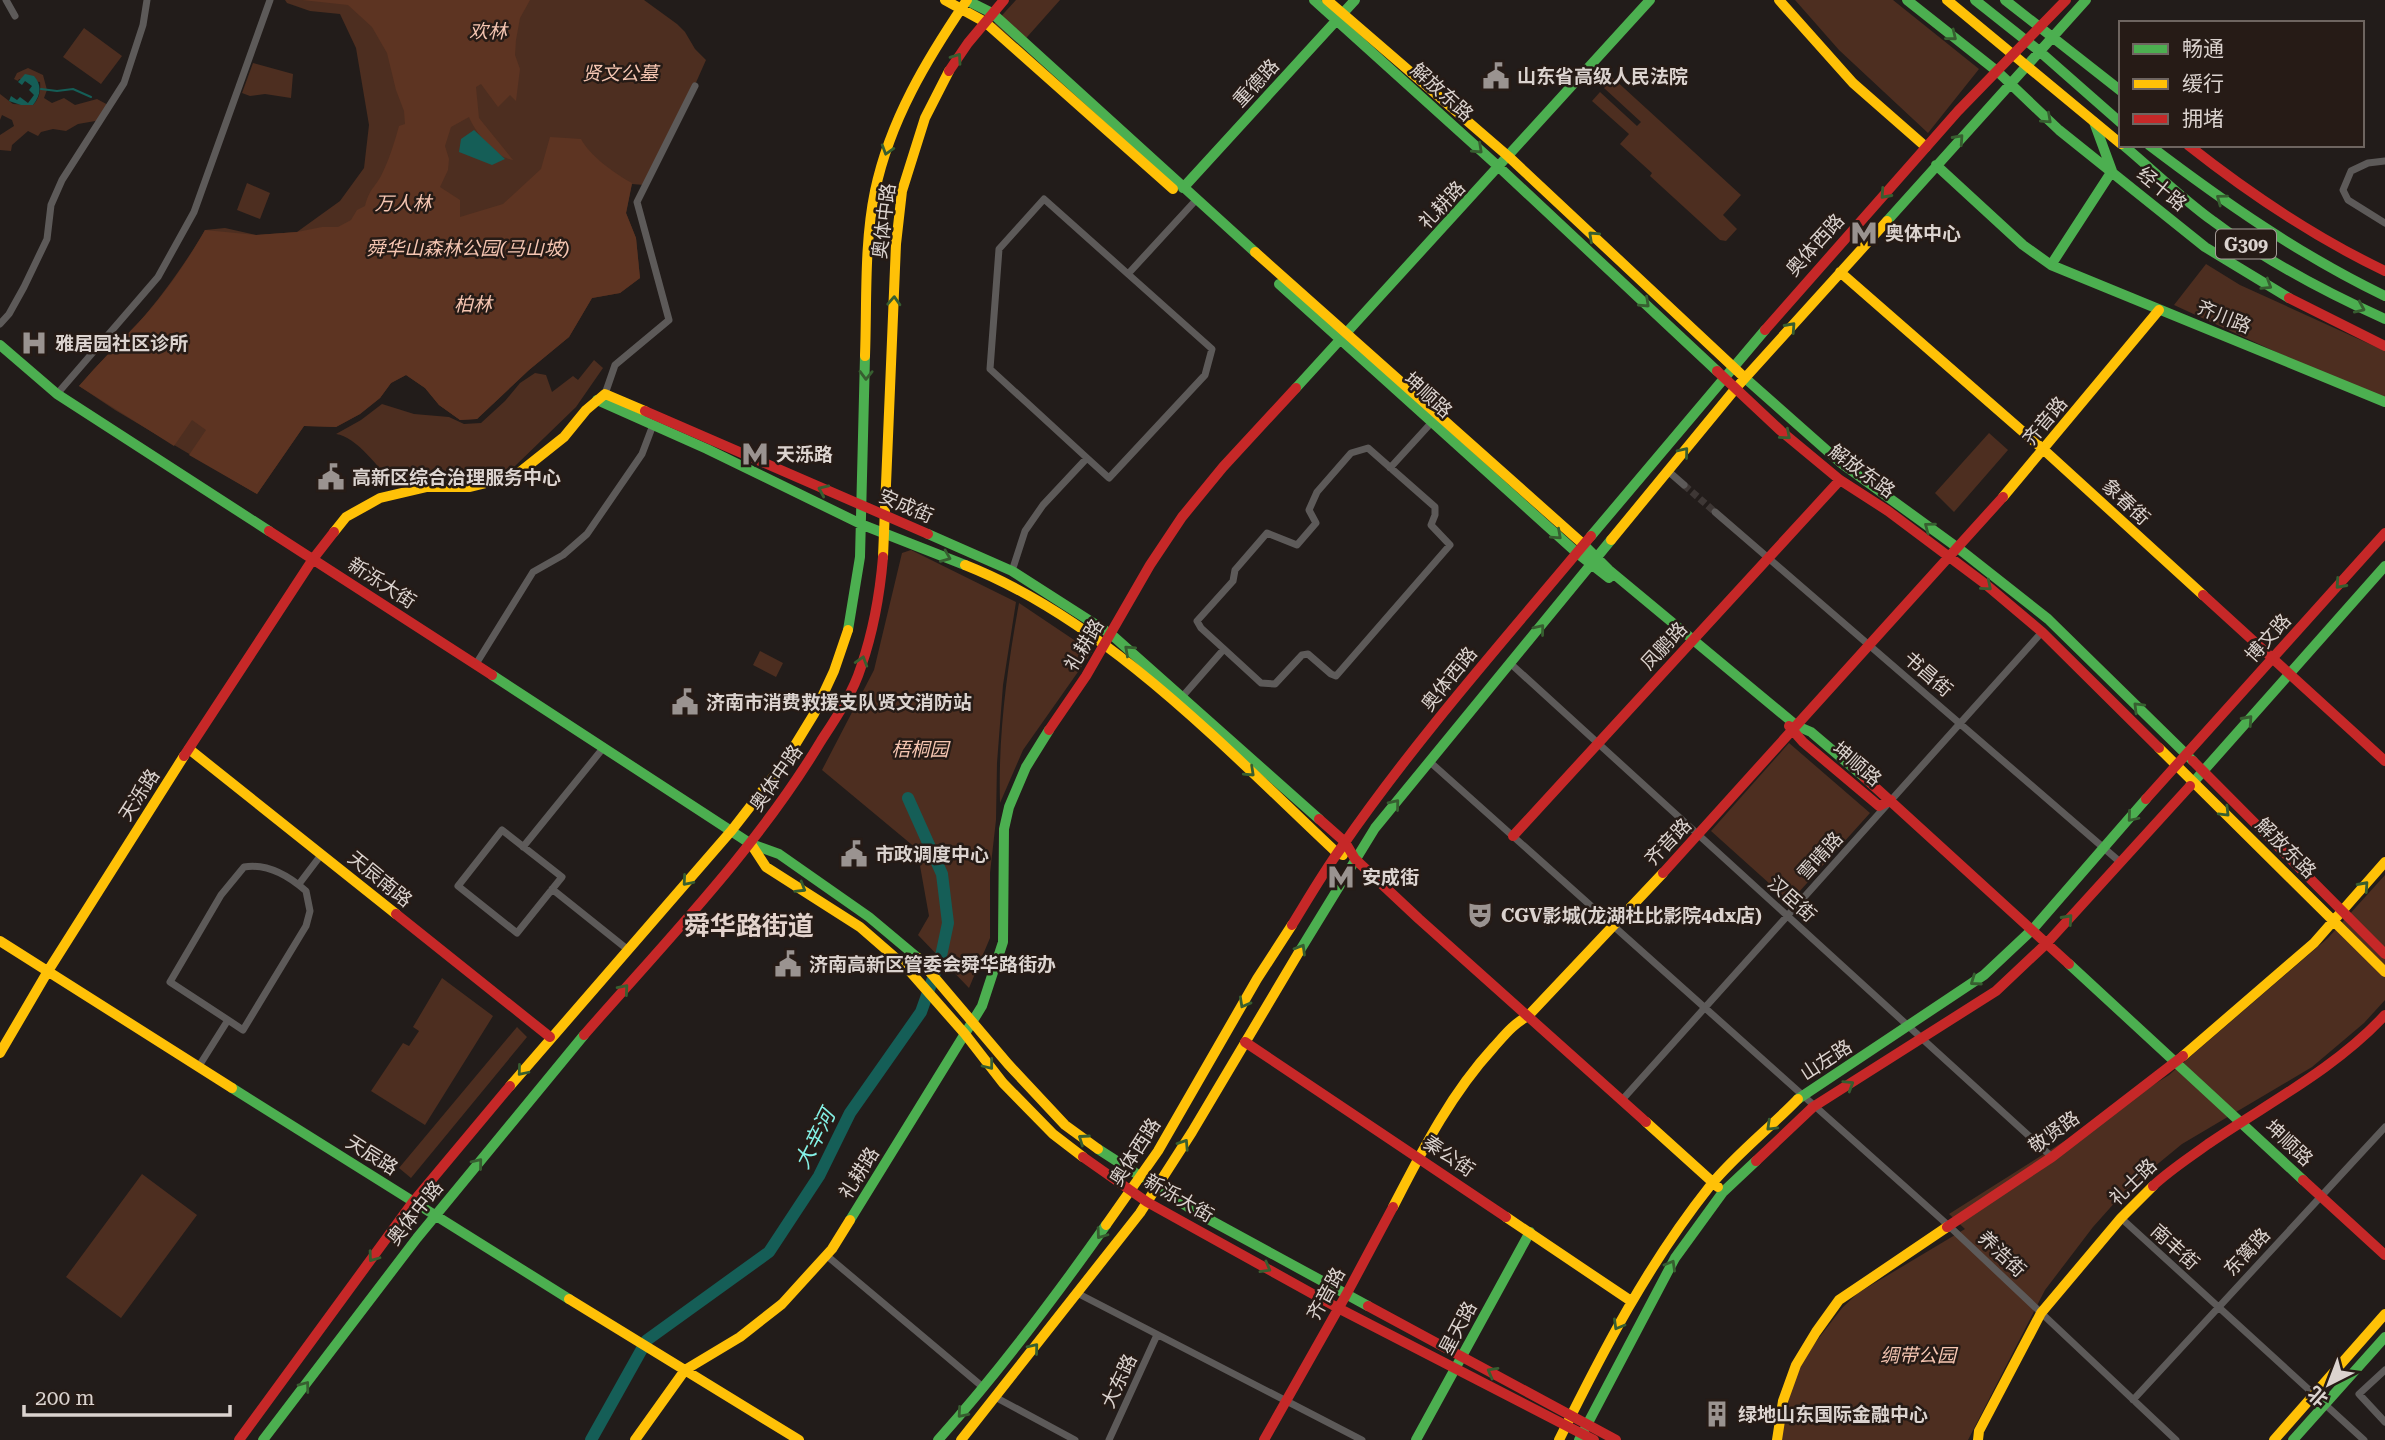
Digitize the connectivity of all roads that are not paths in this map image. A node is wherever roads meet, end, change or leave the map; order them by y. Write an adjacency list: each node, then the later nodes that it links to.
1 (6, 0): 18 (street)
2 (147, 0): 53 (street)
3 (270, 0): 61 (street)
4 (945, 0): 17 (main road, 坤顺路)
5 (1004, 0): 19 (main road, 奥体中路)
6 (1314, 0): 20 (main road, 解放东路)
7 (1327, 0): 20 (main road, 解放东路)
8 (1355, 0): 20 (main road, 重德路)
9 (1650, 0): 38 (main road, 礼耕路)
10 (1779, 0): 34 (main road)
11 (1907, 0): 27 (main road, 经十路, one-way to 27)
12 (1947, 0): 25 (main road, G309)
13 (1975, 0): 23 (main road)
14 (2005, 0): 21 (main road)
15 (2066, 0): 21 (main road, 奥体西路)
16 (2085, 0): 22 (main road, 奥体西路)
17 (965, 2): 19 (main road, 坤顺路); 72 (main road, 奥体中路, one-way to 72)
18 (15, 16)
19 (988, 18): 43 (main road, 坤顺路); 44 (main road, 坤顺路); 74 (main road, 奥体中路, one-way to 19)
20 (1340, 18): 38 (main road, 解放东路); 41 (main road, 解放东路, one-way to 41); 43 (main road, 重德路)
21 (2037, 26): 22 (main road); 23 (main road, 奥体西路)
22 (2051, 36): 24 (main road, 奥体西路); 30 (main road)
23 (2025, 40): 24 (main road); 25 (main road, 奥体西路)
24 (2038, 50): 26 (main road, 奥体西路); 31 (main road)
25 (2013, 54): 26 (main road, G309); 27 (main road, 奥体西路)
26 (2026, 64): 28 (main road, 奥体西路); 32 (main road, 经十路 / G309)
27 (1997, 72): 28 (main road, 经十路); 34 (main road, 奥体西路)
28 (2009, 84): 40 (main road, 奥体西路, one-way to 28); 42 (main road, 经十路, one-way to 42)
29 (695, 86): 62 (street)
30 (2119, 89)
31 (2119, 120)
32 (2094, 121): 33 (main road, 经十路 / G309); 42 (main road)
33 (2119, 142)
34 (1926, 147): 57 (main road, 奥体西路, one-way to 57)
35 (2126, 147): 52 (main road, 经十路 / G309, one-way to 52)
36 (2152, 147): 50 (main road, 经十路 / G309, one-way to 36)
37 (2190, 147): 47 (main road)
38 (1509, 157): 41 (main road, 礼耕路); 57 (main road, 解放东路, one-way to 38)
39 (2385, 161): 45 (street)
40 (1936, 165): 46 (main road, 齐川路); 48 (main road, 奥体西路)
41 (1500, 168): 54 (main road, 礼耕路); 58 (main road, 解放东路, one-way to 58)
42 (2112, 171): 46 (main road); 56 (main road, 经十路, one-way to 56)
43 (1182, 188): 44 (main road, 坤顺路)
44 (1193, 203): 49 (street); 54 (main road, 坤顺路)
45 (2385, 223)
46 (2051, 265): 51 (main road, 齐川路)
47 (2385, 271)
48 (1840, 272): 59 (main road, 奥体西路, one-way to 48); 66 (main road, 象春街)
49 (1128, 274): 67 (street); 67 (street)
50 (2385, 296)
51 (2159, 310): 63 (main road, 齐川路); 66 (main road, 齐音路)
52 (2385, 319)
53 (0, 324)
54 (1343, 337): 64 (main road, 坤顺路); 78 (main road, 坤顺路); 86 (main road, 礼耕路)
55 (0, 345): 61 (main road, 新泺大街)
56 (2385, 346)
57 (1733, 366): 58 (main road, 奥体西路); 59 (main road, 解放东路)
58 (1724, 376): 60 (main road, 解放东路); 78 (main road, 奥体西路)
59 (1745, 378): 60 (main road, 奥体西路); 79 (main road, 解放东路, one-way to 59)
60 (1736, 388): 69 (main road, 奥体西路, one-way to 60); 70 (main road, 解放东路, one-way to 70)
61 (57, 394): 81 (main road, 新泺大街)
62 (601, 397): 65 (main road, 安成街); 72 (main road, 安成街, one-way to 62); 81 (main road, 天泺路)
63 (2385, 402)
64 (1432, 422): 68 (street); 78 (main road, 坤顺路, one-way to 78)
65 (653, 425): 75 (main road, 安成街); 91 (street)
66 (2044, 450): 79 (main road, 齐音路); 90 (main road, 象春街)
67 (1087, 458): 84 (street)
68 (1390, 468): 89 (street); 89 (street)
69 (1668, 471): 71 (street); 82 (main road, 奥体西路)
70 (1840, 480): 79 (main road, 解放东路); 80 (main road, 凤鹏路)
71 (1684, 485)
72 (862, 507): 74 (main road, 安成街); 75 (main road, 奥体中路)
73 (1715, 512): 80 (street, 书昌街)
74 (886, 516): 76 (main road, 奥体中路); 84 (main road, 安成街)
75 (863, 524): 76 (main road); 107 (main road, 奥体中路)
76 (883, 531): 86 (main road, 安成街, one-way to 86); 111 (main road, 奥体中路, one-way to 76)
77 (2385, 533): 90 (main road, 博文路, one-way to 90)
78 (1580, 549): 82 (main road, 坤顺路); 110 (main road, 奥体西路)
79 (1954, 552): 85 (main road, 解放东路, one-way to 85); 88 (main road, 齐音路); 100 (main road, 解放东路, one-way to 79)
80 (1769, 558): 87 (main road, 凤鹏路); 88 (street, 书昌街)
81 (313, 559): 91 (main road, 新泺大街); 99 (main road, 天泺路)
82 (1595, 561): 87 (main road, 坤顺路); 92 (main road, 奥体西路, one-way to 82)
83 (2385, 566): 93 (main road, 博文路)
84 (1012, 571): 86 (main road, 安成街)
85 (2042, 632): 95 (street, 雪晴路); 103 (main road, 解放东路)
86 (1109, 640): 94 (main road, 安成街, one-way to 86); 114 (main road, 安成街, one-way to 114); 136 (main road, 礼耕路)
87 (1691, 642): 96 (main road, 坤顺路); 97 (main road, 凤鹏路)
88 (1870, 646): 95 (street, 书昌街); 96 (main road, 齐音路)
89 (1224, 649): 94 (street)
90 (2272, 660): 93 (main road, 象春街); 100 (main road, 博文路)
91 (476, 664): 98 (main road, 新泺大街)
92 (1511, 664): 97 (street, 汉臣街); 102 (main road, 奥体西路)
93 (2289, 675): 101 (main road, 象春街); 104 (main road, 博文路, one-way to 93)
94 (1182, 697): 110 (main road, 安成街)
95 (1960, 723): 106 (street, 雪晴路); 113 (street, 书昌街)
96 (1795, 728): 106 (main road, 坤顺路); 108 (main road, 齐音路)
97 (1598, 743): 108 (street, 汉臣街); 109 (main road, 凤鹏路)
98 (604, 747): 107 (main road, 新泺大街); 112 (street)
99 (189, 749): 115 (main road, 天辰南路); 130 (main road, 天泺路)
100 (2186, 756): 103 (main road, 博文路); 104 (main road, 解放东路)
101 (2385, 761)
102 (1430, 762): 109 (street, 养浩街); 116 (main road, 奥体西路, one-way to 102)
103 (2176, 765): 105 (main road, 解放东路); 113 (main road, 山左路, one-way to 113)
104 (2203, 771): 105 (main road, 博文路); 121 (main road, 解放东路)
105 (2194, 781): 117 (main road, 山左路); 123 (main road, 解放东路, one-way to 123)
106 (1891, 800): 122 (street, 雪晴路); 125 (main road, 坤顺路)
107 (732, 830): 111 (main road, 新泺大街); 128 (main road, 奥体中路, one-way to 128)
108 (1699, 835): 122 (street, 汉臣街); 124 (main road, 齐音路)
109 (1513, 836): 124 (street, 养浩街)
110 (1345, 842): 114 (main road, 奥体西路); 116 (main road, 安成街)
111 (751, 844): 136 (main road, 新泺大街); 138 (main road, 新泺大街, one-way to 138); 160 (main road, 奥体中路, one-way to 111)
112 (523, 847): 120 (street); 120 (street)
113 (2105, 849): 117 (street, 书昌街); 125 (main road, 山左路)
114 (1337, 853): 116 (main road, 安成街); 152 (main road, 奥体西路, one-way to 152)
115 (321, 855): 119 (street); 139 (main road, 天辰南路)
116 (1355, 859): 134 (main road, 安成街); 141 (main road, 奥体西路, one-way to 116)
117 (2120, 862): 127 (main road, 山左路, one-way to 117)
118 (2385, 862): 121 (main road, 敬贤路, one-way to 118)
119 (299, 884): 135 (street); 135 (street)
120 (552, 889): 128 (street)
121 (2343, 910): 123 (main road, 敬贤路); 129 (main road, 解放东路)
122 (1787, 916): 132 (street, 雪晴路); 137 (street, 汉臣街)
123 (2334, 920): 131 (main road, 解放东路); 143 (main road, 敬贤路)
124 (1612, 925): 132 (street, 养浩街); 134 (main road, 齐音路)
125 (2032, 929): 127 (main road, 坤顺路); 137 (main road, 山左路, one-way to 137)
126 (0, 941): 130 (main road, 天辰路)
127 (2047, 943): 140 (main road, 山左路); 143 (main road, 坤顺路)
128 (627, 949): 139 (main road, 奥体中路)
129 (2385, 954)
130 (48, 971): 142 (main road, 天泺路); 144 (main road, 天辰路)
131 (2385, 972)
132 (1704, 1008): 145 (street, 养浩街); 146 (street, 雪晴路)
133 (2385, 1015): 148 (main road, 礼士路)
134 (1527, 1016): 146 (main road, 安成街); 151 (main road, 齐音路)
135 (228, 1020): 144 (street)
136 (974, 1020): 138 (main road, 礼耕路); 152 (main road, 新泺大街, one-way to 136)
137 (1909, 1027): 140 (street, 汉臣街); 145 (main road, 山左路)
138 (965, 1034): 155 (main road, 新泺大街, one-way to 155); 164 (main road, 礼耕路)
139 (550, 1037): 158 (main road, 奥体中路, one-way to 158)
140 (1922, 1039): 147 (main road, 山左路, one-way to 140); 150 (street, 汉臣街)
141 (1245, 1042): 151 (main road, 秦公街); 154 (main road, 奥体西路, one-way to 141)
142 (0, 1053)
143 (2176, 1062): 148 (main road, 坤顺路); 150 (main road, 敬贤路)
144 (199, 1066): 158 (main road, 天辰路)
145 (1802, 1096): 147 (street, 养浩街); 153 (main road, 山左路, one-way to 153)
146 (1622, 1100): 153 (main road, 安成街)
147 (1813, 1107): 156 (main road, 山左路); 162 (street, 养浩街)
148 (2241, 1122): 157 (main road, 坤顺路); 161 (main road, 礼士路)
149 (2385, 1126): 157 (street, 东篱路)
150 (2052, 1157): 162 (main road, 敬贤路)
151 (1419, 1158): 163 (main road, 秦公街); 167 (main road, 齐音路)
152 (1140, 1178): 154 (main road, 新泺大街); 155 (main road, 奥体西路)
153 (1713, 1182): 156 (main road, 安成街); 168 (main road, 山左路)
154 (1156, 1188): 159 (main road, 奥体西路); 167 (main road, 新泺大街)
155 (1131, 1190): 159 (main road, 新泺大街); 179 (main road, 奥体西路, one-way to 179)
156 (1723, 1192): 188 (main road, 山左路, one-way to 156)
157 (2321, 1196): 165 (main road, 坤顺路); 169 (street, 东篱路)
158 (413, 1202): 160 (main road, 天辰路); 190 (main road, 奥体中路, one-way to 190)
159 (1147, 1202): 166 (main road, 奥体西路); 170 (main road, 新泺大街, one-way to 170)
160 (435, 1216): 177 (main road, 天辰路); 191 (main road, 奥体中路, one-way to 160)
161 (2121, 1218): 169 (street, 南丰街); 171 (main road, 礼士路)
162 (1949, 1226): 171 (street, 养浩街); 204 (main road, 敬贤路)
163 (1530, 1232): 168 (main road, 秦公街); 175 (main road, 星天路)
164 (827, 1255): 177 (main road, 礼耕路); 179 (street)
165 (2385, 1255)
166 (1077, 1293): 173 (street); 181 (main road, 奥体西路, one-way to 166)
167 (1346, 1295): 170 (main road, 齐音路); 175 (main road, 新泺大街)
168 (1632, 1301): 185 (main road, 山左路, one-way to 185)
169 (2217, 1306): 180 (street, 南丰街); 183 (street, 东篱路)
170 (1338, 1308): 178 (main road, 新泺大街); 182 (main road, 齐音路)
171 (2041, 1313): 183 (street, 养浩街); 189 (main road, 礼士路)
172 (2385, 1314): 180 (main road)
173 (1157, 1335): 182 (street); 197 (street, 大东路)
174 (2385, 1337): 184 (main road)
175 (1463, 1355): 178 (main road, 星天路); 185 (main road, 新泺大街, one-way to 175)
176 (2385, 1369): 186 (street)
177 (685, 1370): 192 (main road); 193 (main road, 天辰路)
178 (1455, 1370): 187 (main road, 新泺大街); 200 (main road, 星天路)
179 (984, 1388): 194 (main road, 奥体西路, one-way to 194)
180 (2314, 1395): 184 (street, 南丰街); 207 (main road)
181 (995, 1397): 195 (main road, 奥体西路); 196 (street)
182 (1286, 1399): 198 (main road, 齐音路); 199 (street)
183 (2133, 1400): 206 (street, 养浩街)
184 (2325, 1404): 208 (main road); 209 (street, 南丰街)
185 (1571, 1415): 187 (main road, 山左路); 188 (main road, 新泺大街)
186 (2385, 1422)
187 (1565, 1426): 188 (main road, 新泺大街); 201 (main road, 山左路)
188 (1583, 1432): 202 (main road, 新泺大街); 203 (main road, 新泺大街)
189 (1979, 1435): 205 (main road)
190 (239, 1440)
191 (263, 1440)
192 (635, 1440)
193 (799, 1440)
194 (938, 1440)
195 (961, 1440)
196 (1075, 1440)
197 (1109, 1440)
198 (1264, 1440)
199 (1362, 1440)
200 (1416, 1440)
201 (1559, 1440)
202 (1594, 1440)
203 (1616, 1440)
204 (1777, 1440)
205 (1989, 1440)
206 (2176, 1440)
207 (2274, 1440)
208 (2292, 1440)
209 (2364, 1440)

